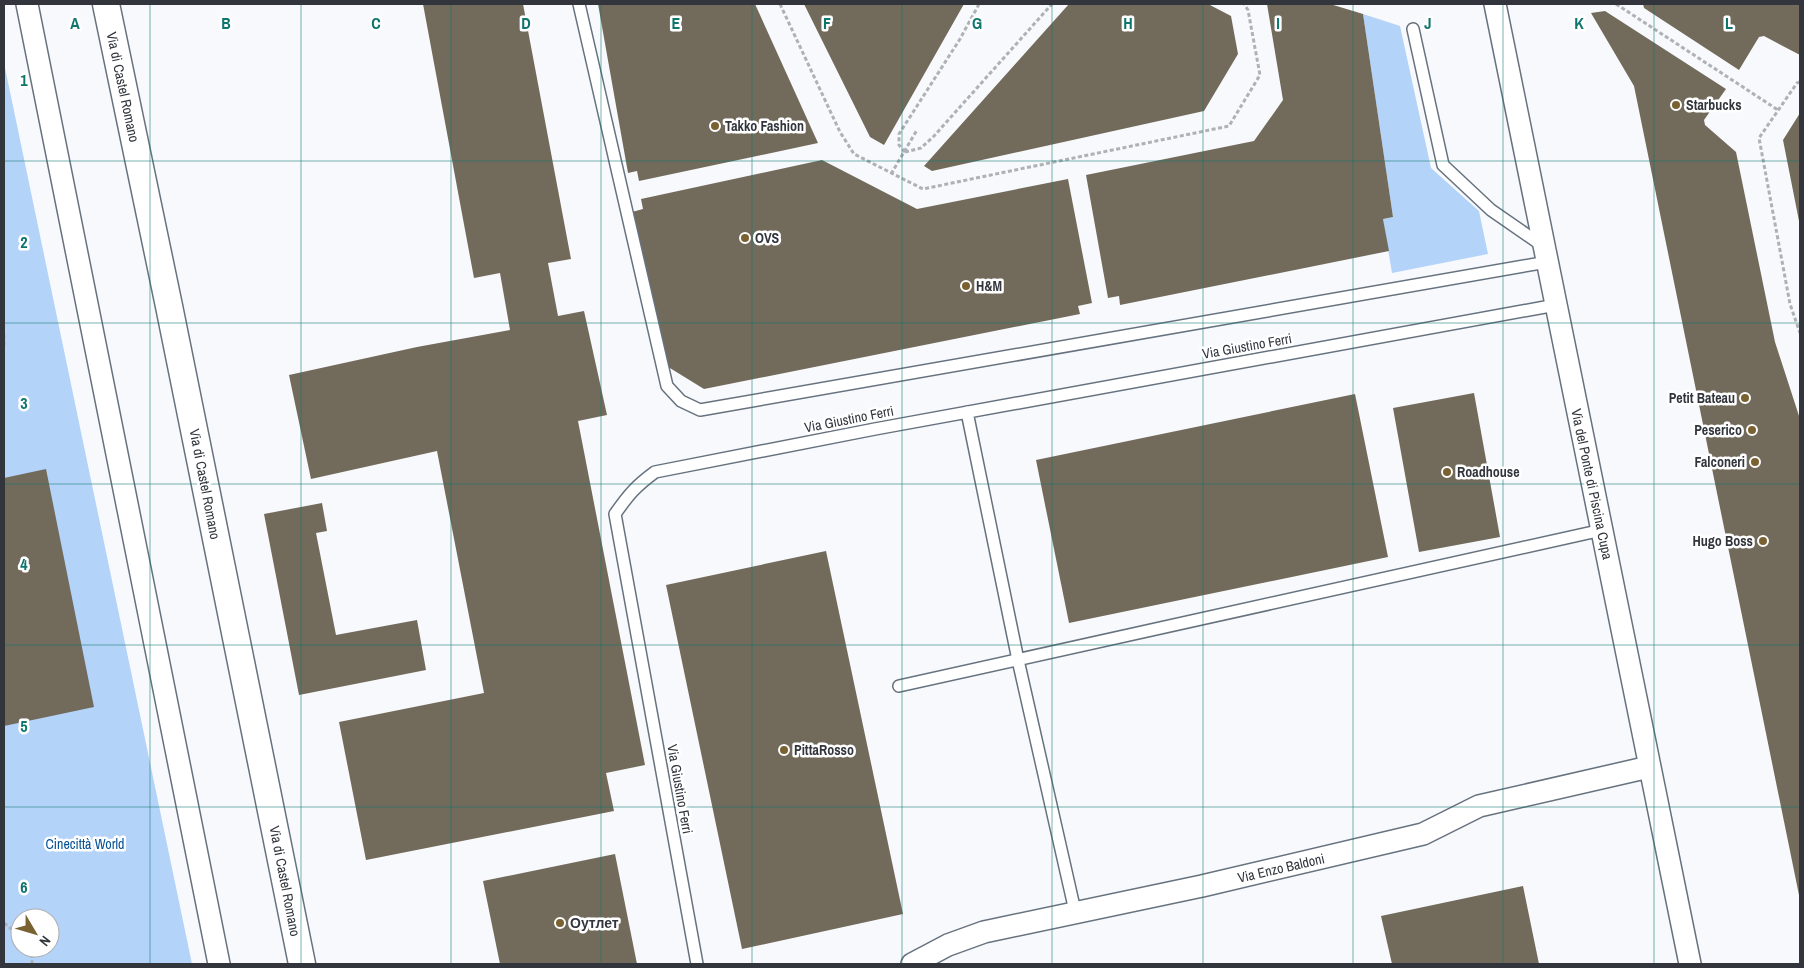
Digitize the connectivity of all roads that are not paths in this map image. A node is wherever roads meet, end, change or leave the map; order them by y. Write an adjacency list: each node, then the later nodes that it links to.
1 (28, 4): 14 (street)
2 (106, 4): 15 (street, Via di Castel Romano)
3 (579, 4): 6 (lane)
4 (1495, 4): 6 (street, Via del Ponte di Piscina Cupa)
5 (1413, 29): 6 (lane)
6 (1545, 254): 7 (street, Via del Ponte di Piscina Cupa)
7 (1556, 305): 8 (lane, Via Giustino Ferri); 9 (street, Via del Ponte di Piscina Cupa)
8 (967, 412): 10 (lane); 16 (lane, Via Giustino Ferri)
9 (1602, 530): 10 (lane); 12 (street, Via del Ponte di Piscina Cupa)
10 (1018, 660): 11 (lane); 13 (lane)
11 (899, 686)
12 (1649, 768): 13 (street, Via Enzo Baldoni); 18 (street, Via del Ponte di Piscina Cupa)
13 (1075, 911): 17 (street, Via Enzo Baldoni)
14 (219, 964)
15 (302, 964)
16 (697, 964)
17 (912, 964)
18 (1690, 964)

